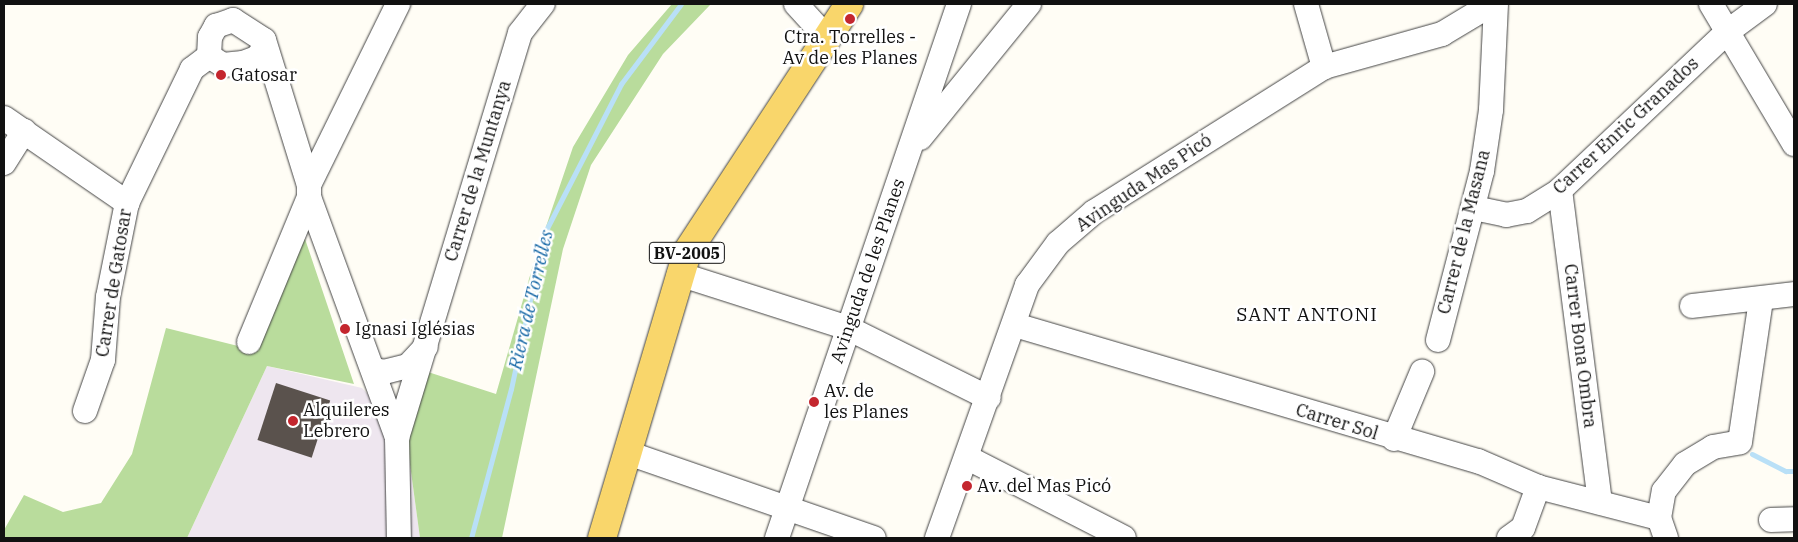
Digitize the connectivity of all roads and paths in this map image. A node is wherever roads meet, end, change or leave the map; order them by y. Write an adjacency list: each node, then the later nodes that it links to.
1 (398, 4): 24 (street)
2 (542, 4): 35 (street, Carrer de la Muntanya)
3 (796, 4): 14 (street)
4 (849, 4): 14 (main road, BV-2005)
5 (959, 4): 21 (street, Avinguda de les Planes)
6 (1029, 4): 21 (street)
7 (1306, 4): 17 (street)
8 (1492, 4): 17 (street, Avinguda Mas Picó)
9 (1496, 4): 26 (street, Carrer de la Masana)
10 (1711, 4): 13 (street)
11 (1765, 4): 13 (street, Carrer Enric Granados)
12 (235, 12): 15 (street); 16 (street)
13 (1727, 32): 20 (street); 23 (street, Carrer Enric Granados)
14 (827, 38): 27 (main road, BV-2005)
15 (265, 47): 16 (street); 24 (street)
16 (209, 56): 25 (street, Carrer de Gatosar)
17 (1324, 67): 31 (street, Avinguda Mas Picó)
18 (4, 118): 19 (street)
19 (24, 132): 22 (street); 25 (street)
20 (1794, 144)
21 (912, 148): 32 (street, Avinguda de les Planes)
22 (4, 163)
23 (1560, 190): 26 (street, Carrer Enric Granados); 45 (street, Carrer Bona Ombra)
24 (309, 191): 34 (street); 36 (street)
25 (127, 203): 39 (street, Carrer de Gatosar)
26 (1474, 208): 33 (street, Carrer de la Masana)
27 (679, 274): 32 (street); 42 (main road, BV-2005)
28 (1794, 294): 29 (street)
29 (1761, 299): 30 (street); 49 (street)
30 (1692, 306)
31 (1015, 325): 38 (street, Avinguda Mas Picó); 41 (street, Carrer Sol)
32 (848, 328): 38 (street); 46 (street, Avinguda de les Planes)
33 (1438, 340)
34 (249, 342)
35 (428, 346): 36 (street, Carrer de la Muntanya); 40 (street, Carrer de la Muntanya)
36 (375, 370): 40 (street)
37 (1422, 372): 41 (street)
38 (989, 398): 43 (street, Avinguda Mas Picó)
39 (85, 411)
40 (397, 438): 51 (street)
41 (1394, 439): 44 (street, Carrer Sol)
42 (628, 453): 46 (street); 52 (main road, BV-2005)
43 (968, 458): 55 (street, Avinguda Mas Picó); 56 (street)
44 (1538, 487): 45 (street, Carrer Sol); 50 (street)
45 (1600, 502): 49 (street, Carrer Sol)
46 (786, 506): 53 (street, Avinguda de les Planes); 54 (street)
47 (1794, 519): 48 (street)
48 (1771, 520)
49 (1663, 528)
50 (1519, 535)
51 (399, 538)
52 (602, 538)
53 (777, 538)
54 (874, 538)
55 (938, 538)
56 (1124, 538)

